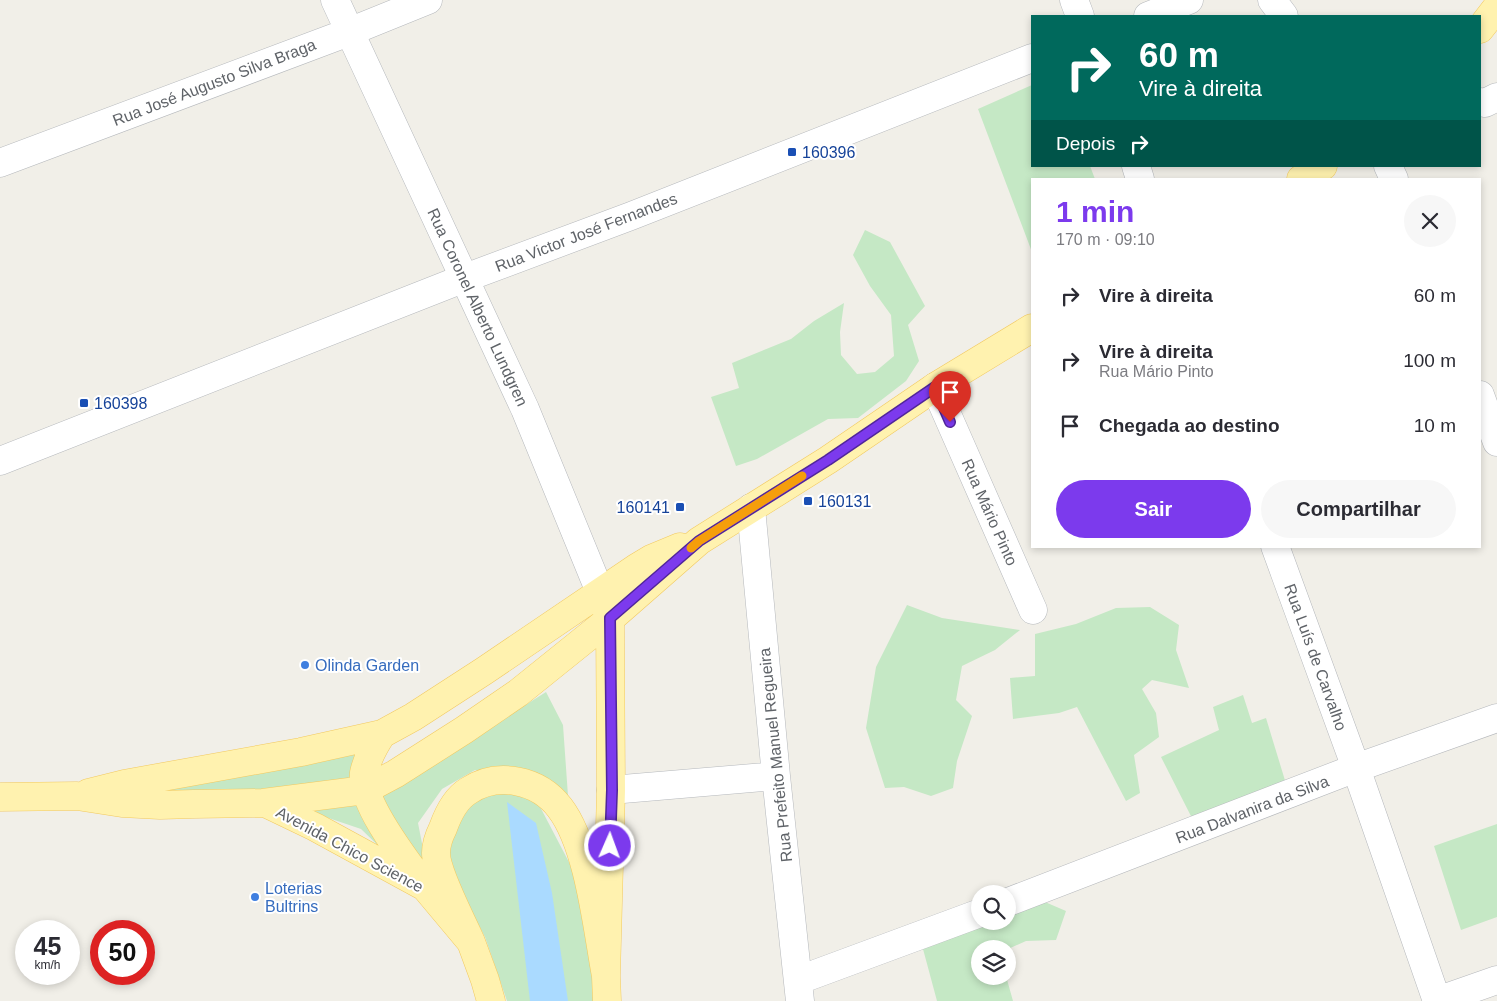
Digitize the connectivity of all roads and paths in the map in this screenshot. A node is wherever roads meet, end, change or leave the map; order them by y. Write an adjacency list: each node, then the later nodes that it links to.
1 (335, 0): 11 (street, Rua Coronel Alberto Lundgren)
2 (428, 0): 11 (street, Rua José Augusto Silva Braga)
3 (1074, 0): 7 (street)
4 (1189, 0): 8 (street)
5 (1272, 0): 9 (street)
6 (1497, 7): 10 (main road)
7 (1080, 15)
8 (1151, 15)
9 (1283, 15)
10 (1481, 28)
11 (349, 32): 15 (street, Rua José Augusto Silva Braga); 18 (street, Rua Coronel Alberto Lundgren)
12 (1031, 58): 18 (street, Rua Victor José Fernandes)
13 (1497, 97): 14 (street)
14 (1481, 102)
15 (0, 163)
16 (1321, 167): 17 (main road)
17 (1303, 178)
18 (465, 278): 23 (street, Rua Victor José Fernandes); 27 (street, Rua Coronel Alberto Lundgren)
19 (1031, 329): 20 (main road)
20 (935, 387): 24 (main road); 28 (street, Rua Mário Pinto)
21 (1481, 398): 22 (street)
22 (1497, 442)
23 (0, 460)
24 (751, 508): 25 (main road); 33 (street, Rua Prefeito Manuel Regueira)
25 (699, 541): 27 (main road); 29 (main road)
26 (1276, 548): 32 (street, Rua Luís de Carvalho)
27 (600, 592): 29 (main road, Rua Coronel Alberto Lundgren); 31 (main road)
28 (1033, 610)
29 (610, 618): 34 (main road); 35 (main road)
30 (1497, 718): 32 (street, Rua Dalvanira da Silva)
31 (382, 734): 34 (main road); 36 (main road)
32 (1356, 768): 40 (street, Rua Dalvanira da Silva); 47 (street, Rua Luís de Carvalho)
33 (776, 776): 35 (street); 45 (street, Rua Prefeito Manuel Regueira)
34 (365, 790): 38 (main road); 39 (main road)
35 (612, 790): 44 (main road)
36 (77, 796): 37 (main road); 38 (main road)
37 (0, 798)
38 (263, 803): 39 (main road, Avenida Chico Science)
39 (424, 886): 42 (main road, Avenida Chico Science)
40 (1016, 899)
41 (971, 917): 45 (street)
42 (470, 942): 44 (main road); 46 (main road, Avenida Chico Science)
43 (1497, 980): 47 (street)
44 (606, 988)
45 (800, 991)
46 (490, 1001)
47 (1437, 1001)

